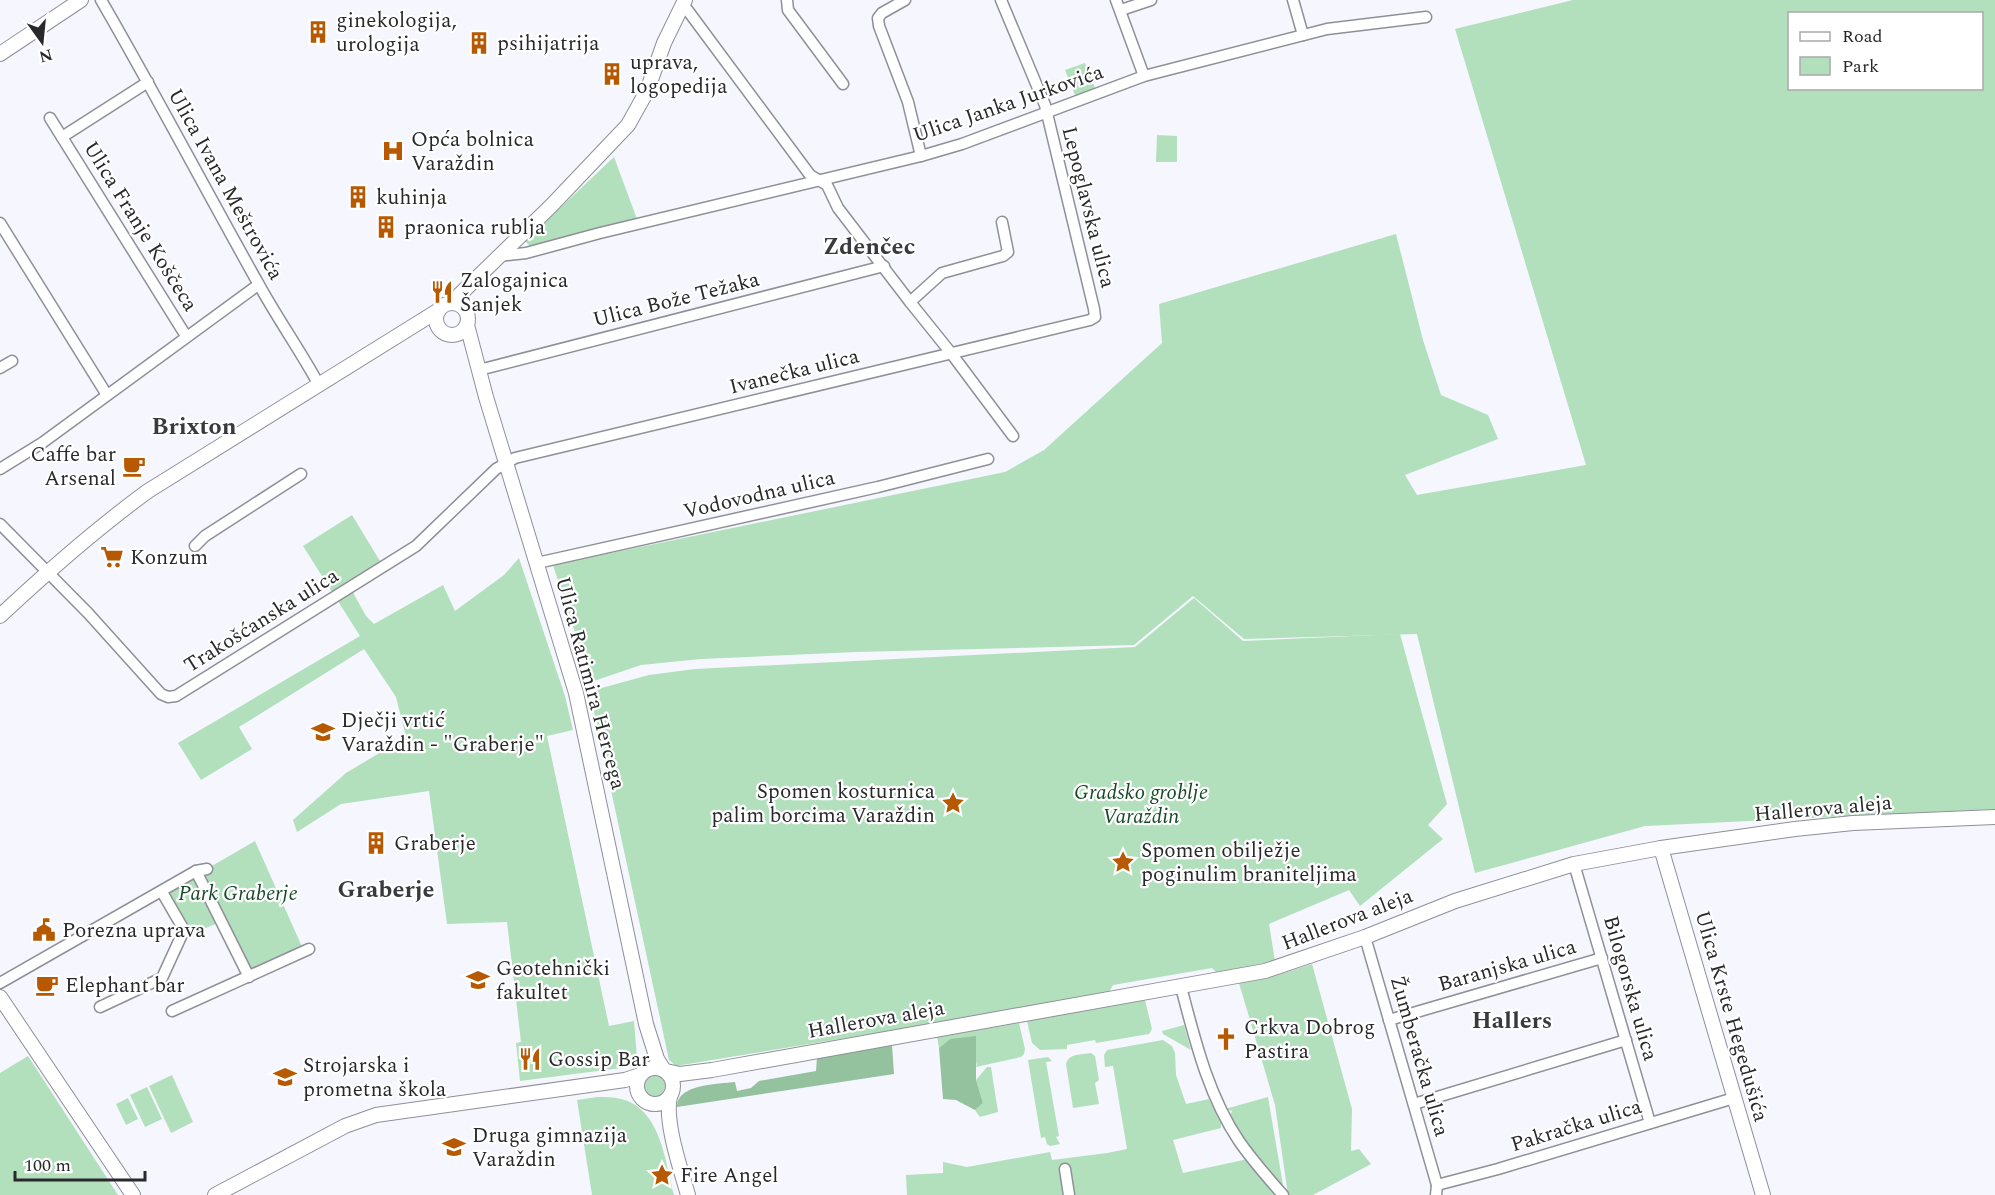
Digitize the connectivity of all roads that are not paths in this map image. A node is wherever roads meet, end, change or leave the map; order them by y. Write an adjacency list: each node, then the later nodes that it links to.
1 (81, 0): 12 (main road)
2 (101, 0): 14 (street, Ulica Ivana Meštrovića)
3 (787, 0): 15 (street)
4 (905, 0): 19 (street)
5 (1001, 0): 16 (street, Lepoglavska ulica)
6 (1151, 0): 9 (street)
7 (1293, 0): 11 (street)
8 (683, 1): 20 (street); 23 (main road)
9 (1119, 5): 13 (street)
10 (1426, 16): 11 (street, Ulica Janka Jurkovića)
11 (1303, 35): 13 (street, Ulica Janka Jurkovića)
12 (0, 54)
13 (1144, 76): 16 (street, Ulica Janka Jurkovića)
14 (148, 82): 18 (street, Ulica Franje Koščeca); 26 (street, Ulica Ivana Meštrovića)
15 (843, 84)
16 (1046, 112): 19 (street, Ulica Janka Jurkovića); 30 (street, Lepoglavska ulica)
17 (50, 118): 18 (street, Ulica Franje Koščeca)
18 (62, 137): 33 (street, Ulica Franje Koščeca)
19 (921, 156): 20 (street, Ulica Janka Jurkovića)
20 (818, 181): 23 (street, Ulica Janka Jurkovića); 24 (street)
21 (1002, 222): 27 (street)
22 (0, 223): 39 (street)
23 (498, 256): 25 (main road)
24 (884, 266): 27 (street); 36 (street, Ulica Bože Težaka)
25 (475, 281): 28 (main road); 29 (main road)
26 (258, 285): 33 (street); 38 (street, Ulica Ivana Meštrovića)
27 (910, 302): 34 (street)
28 (445, 306): 29 (main road); 31 (main road); 32 (main road)
29 (467, 318): 31 (main road); 36 (main road, Ulica Ratimira Hercega)
30 (1090, 320): 34 (street, Ivanečka ulica)
31 (446, 333): 32 (main road); 36 (main road, Ulica Ratimira Hercega)
32 (401, 335): 38 (main road)
33 (186, 336): 39 (street)
34 (951, 353): 40 (street); 42 (street, Ivanečka ulica)
35 (12, 361): 37 (street)
36 (477, 364): 42 (main road, Ulica Ratimira Hercega)
37 (0, 368)
38 (319, 385): 48 (main road)
39 (107, 395): 43 (street)
40 (1013, 436)
41 (988, 459): 47 (street, Vodovodna ulica)
42 (506, 462): 47 (main road, Ulica Ratimira Hercega); 48 (street, Trakošćanska ulica)
43 (0, 469)
44 (301, 474): 46 (street)
45 (0, 524): 48 (street, Trakošćanska ulica)
46 (195, 546)
47 (537, 563): 64 (main road, Ulica Ratimira Hercega)
48 (48, 572): 49 (main road)
49 (0, 616)
50 (1995, 817): 51 (main road, Hallerova aleja)
51 (1661, 848): 52 (main road, Hallerova aleja); 71 (main road, Ulica Krste Hegedušića)
52 (1575, 864): 54 (main road, Hallerova aleja); 56 (street, Bilogorska ulica)
53 (162, 892): 57 (street); 58 (street); 61 (street)
54 (1365, 937): 59 (main road, Hallerova aleja); 63 (street, Žumberačka ulica)
55 (309, 949): 57 (street)
56 (1602, 958): 63 (street, Baranjska ulica); 65 (street, Bilogorska ulica)
57 (249, 976): 62 (street)
58 (0, 983)
59 (1181, 987): 66 (main road, Hallerova aleja); 82 (street)
60 (1, 999): 78 (main road)
61 (100, 1007)
62 (172, 1011)
63 (1389, 1020): 73 (street, Žumberačka ulica)
64 (646, 1024): 67 (main road, Ulica Ratimira Hercega); 68 (main road, Ulica Ratimira Hercega)
65 (1626, 1040): 73 (street); 74 (street, Bilogorska ulica)
66 (712, 1070): 67 (main road, Hallerova aleja); 70 (main road, Hallerova aleja)
67 (665, 1071): 68 (main road); 70 (main road)
68 (641, 1073): 69 (main road); 72 (main road)
69 (584, 1086): 72 (main road); 79 (main road)
70 (671, 1094): 72 (main road); 75 (main road)
71 (1734, 1098): 74 (street, Pakračka ulica); 83 (main road, Ulica Krste Hegedušića)
72 (644, 1099): 75 (main road)
73 (1414, 1104): 77 (street, Žumberačka ulica)
74 (1650, 1123): 77 (street, Pakračka ulica)
75 (674, 1143): 80 (main road)
76 (1065, 1169): 81 (street)
77 (1437, 1190)
78 (133, 1195)
79 (215, 1195)
80 (687, 1195)
81 (1069, 1195)
82 (1282, 1195)
83 (1763, 1195)

